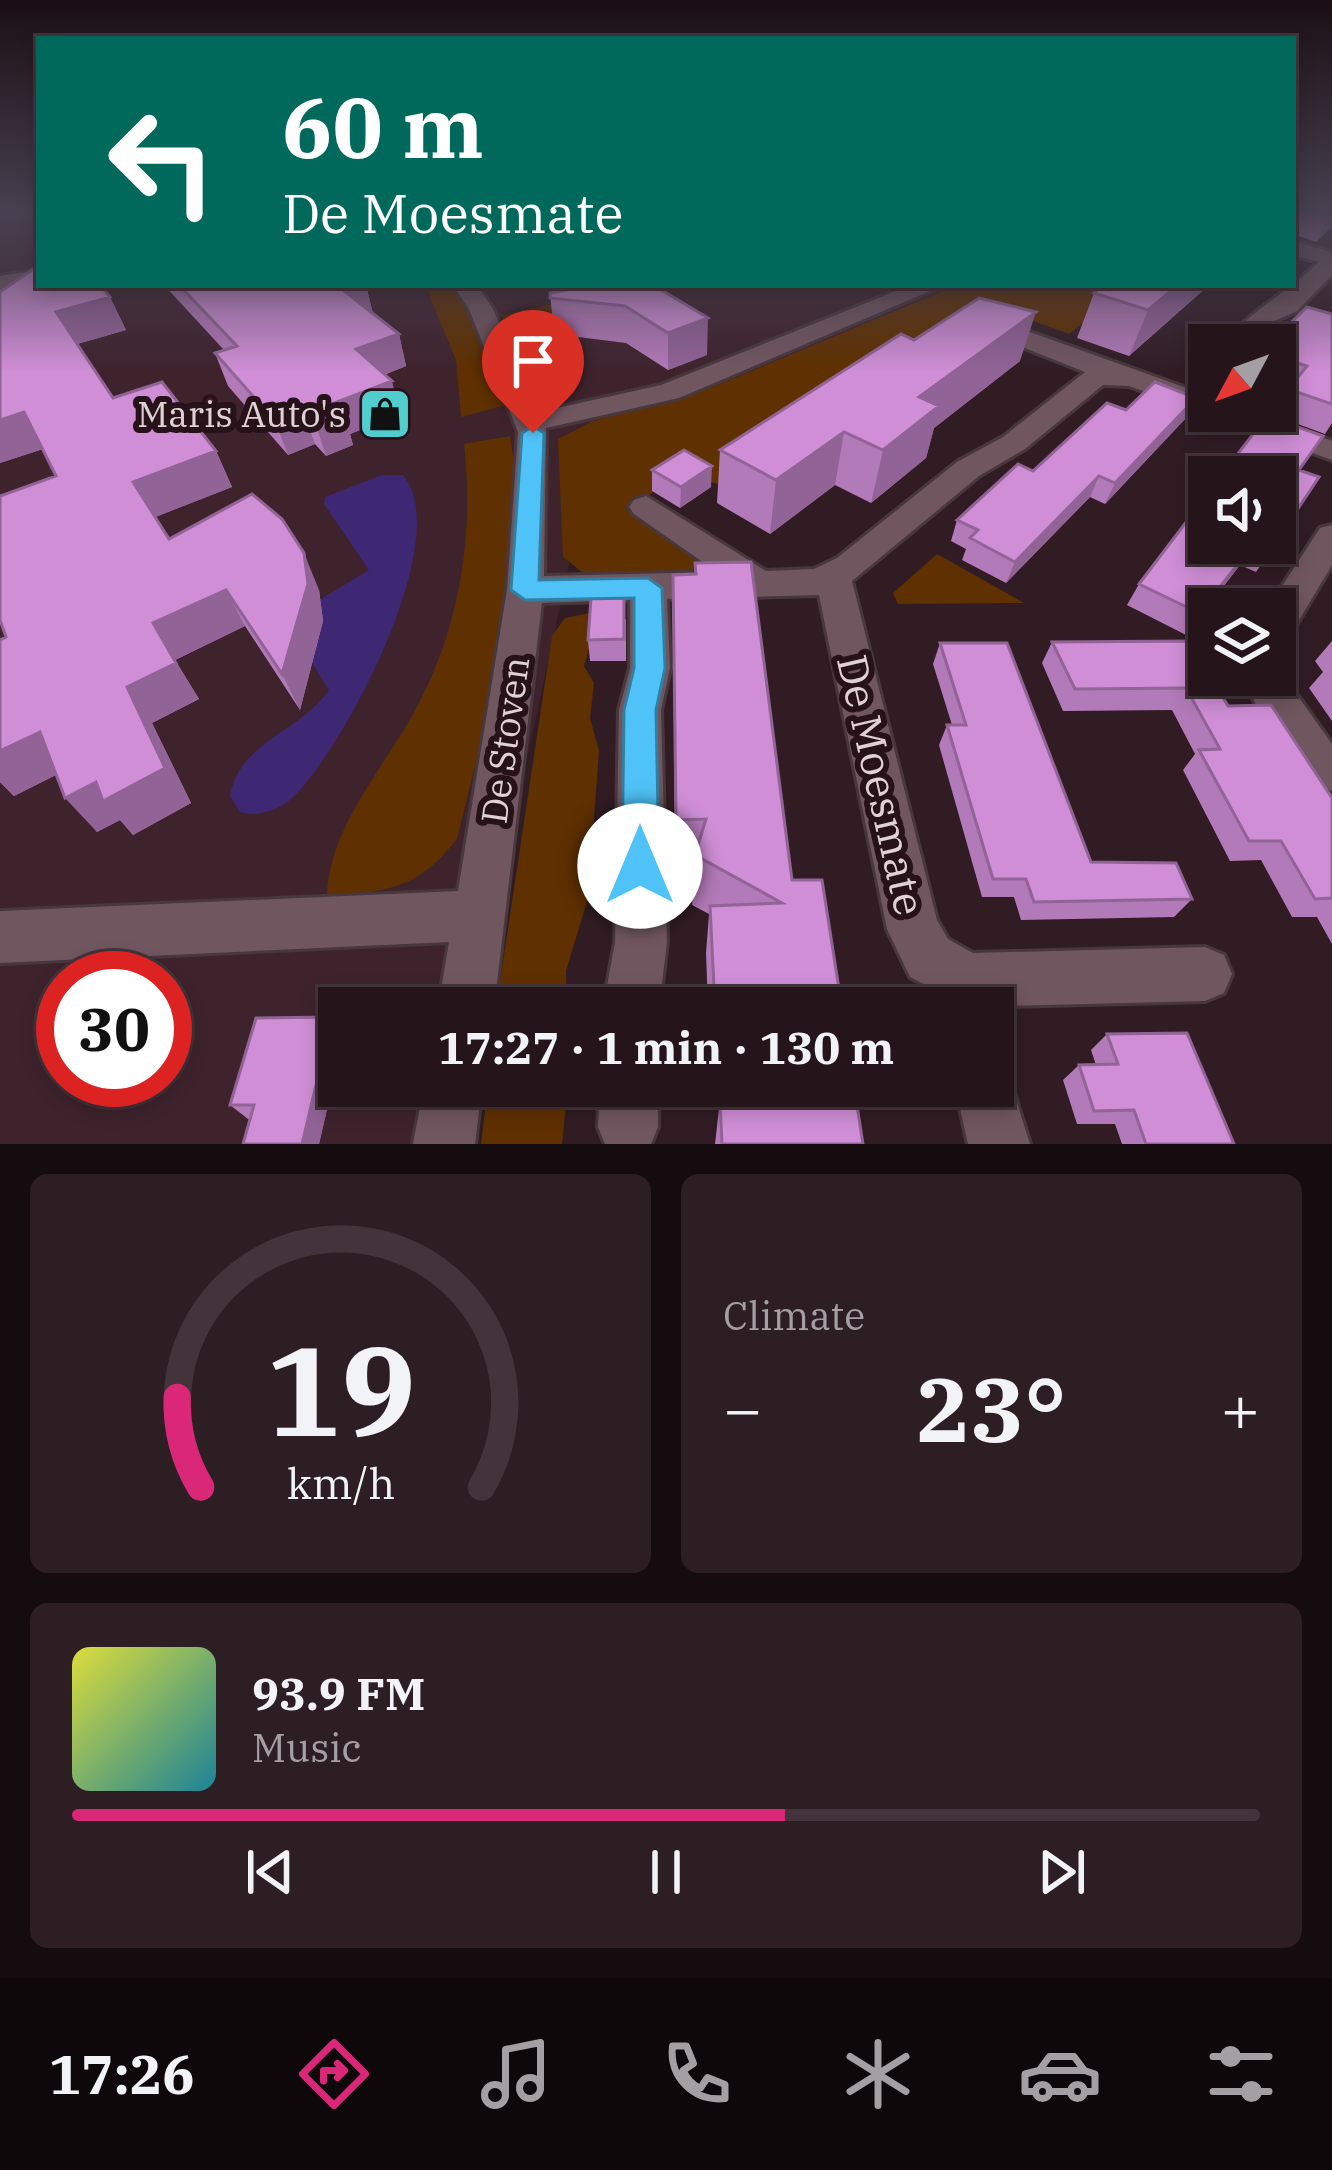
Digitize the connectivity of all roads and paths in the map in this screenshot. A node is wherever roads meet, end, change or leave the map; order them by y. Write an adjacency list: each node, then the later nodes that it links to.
1 (1328, 265): 6 (street)
2 (36, 277): 3 (street)
3 (0, 283)
4 (466, 288): 10 (street, De Stoven)
5 (925, 288): 10 (street)
6 (1256, 324)
7 (991, 326): 8 (street)
8 (1115, 374): 9 (street); 15 (street)
9 (1188, 398)
10 (531, 422): 18 (street, De Stoven)
11 (1278, 432): 12 (street)
12 (1332, 452)
13 (646, 507): 16 (street)
14 (1332, 536): 19 (street)
15 (833, 577): 16 (street); 27 (street, De Moesmate)
16 (763, 586): 17 (street)
17 (648, 588): 18 (street); 26 (street)
18 (525, 590): 22 (street, De Stoven)
19 (1296, 593)
20 (1275, 696): 21 (street)
21 (1332, 772)
22 (482, 915): 23 (street); 25 (street, De Stoven)
23 (0, 937)
24 (1205, 974): 28 (street, De Moesmate)
25 (470, 987)
26 (634, 987)
27 (955, 987)
28 (970, 987)
29 (450, 1107): 31 (street)
30 (989, 1107): 32 (street)
31 (444, 1144)
32 (999, 1144)

